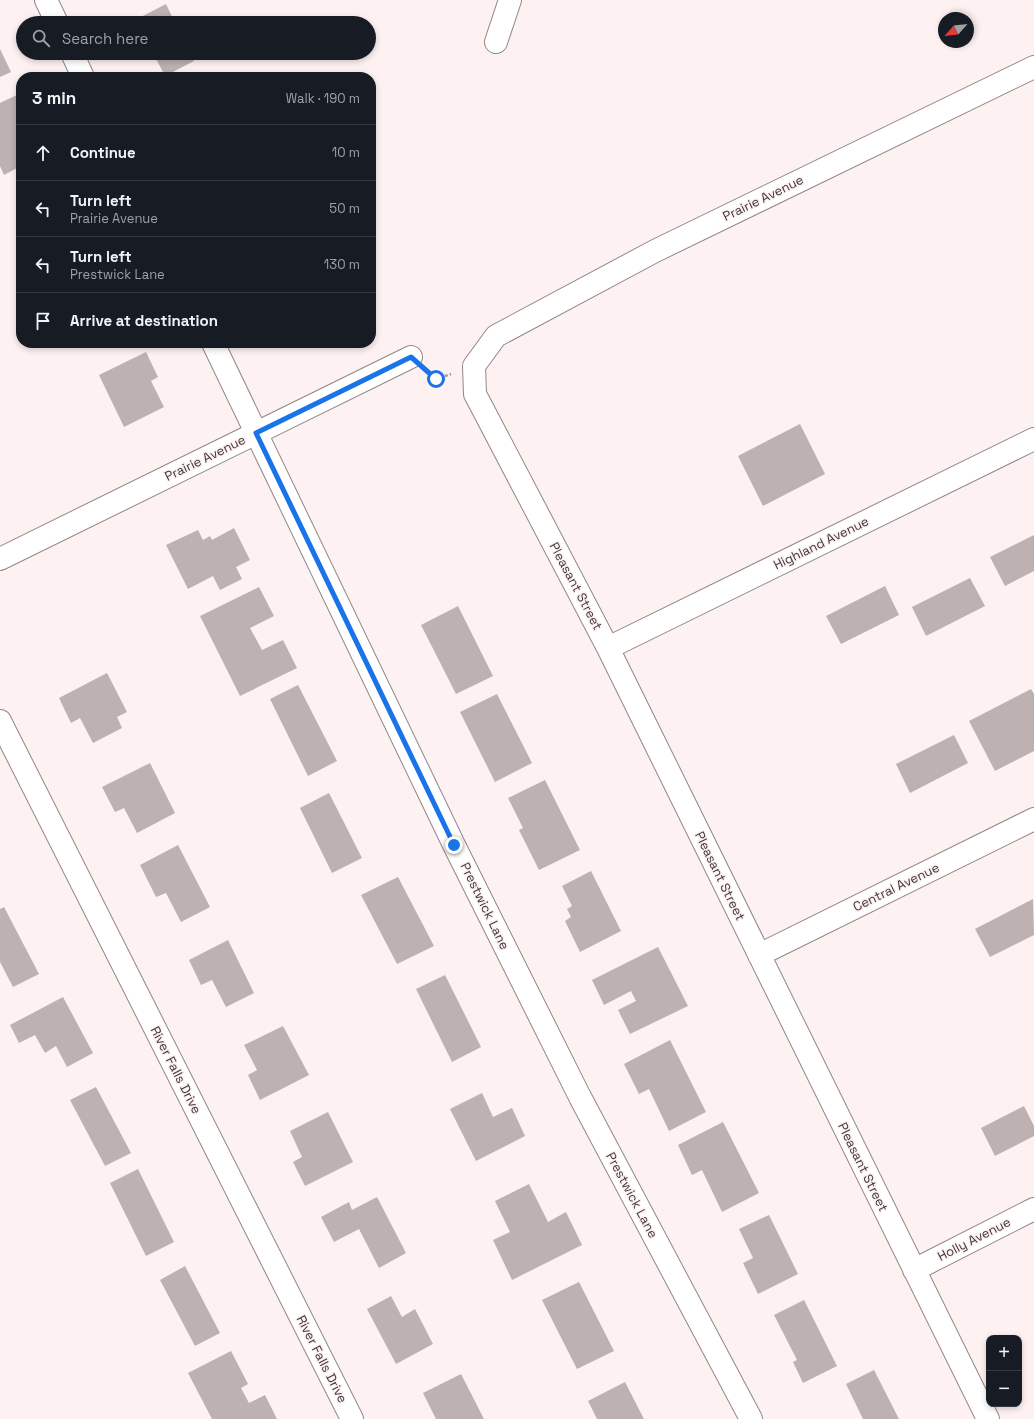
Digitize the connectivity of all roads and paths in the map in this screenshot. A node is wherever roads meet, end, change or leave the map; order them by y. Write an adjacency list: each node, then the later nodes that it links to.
1 (46, 0): 3 (street)
2 (510, 0): 4 (street)
3 (54, 16)
4 (496, 42)
5 (75, 60): 7 (street)
6 (1034, 67): 10 (street, Prairie Avenue)
7 (81, 72)
8 (215, 348): 11 (street, Prestwick Lane)
9 (411, 357): 10 (path); 11 (street, Prairie Avenue)
10 (474, 366): 14 (street, Pleasant Street)
11 (256, 433): 13 (street, Prairie Avenue); 21 (street, Prestwick Lane)
12 (1034, 439): 14 (street, Highland Avenue)
13 (0, 559)
14 (608, 648): 17 (street, Pleasant Street)
15 (0, 721): 20 (street, River Falls Drive)
16 (1034, 819): 17 (street, Central Avenue)
17 (759, 955): 19 (street, Pleasant Street)
18 (1034, 1209): 19 (street, Holly Avenue)
19 (914, 1270): 22 (street, Pleasant Street)
20 (352, 1419)
21 (751, 1419)
22 (988, 1419)

